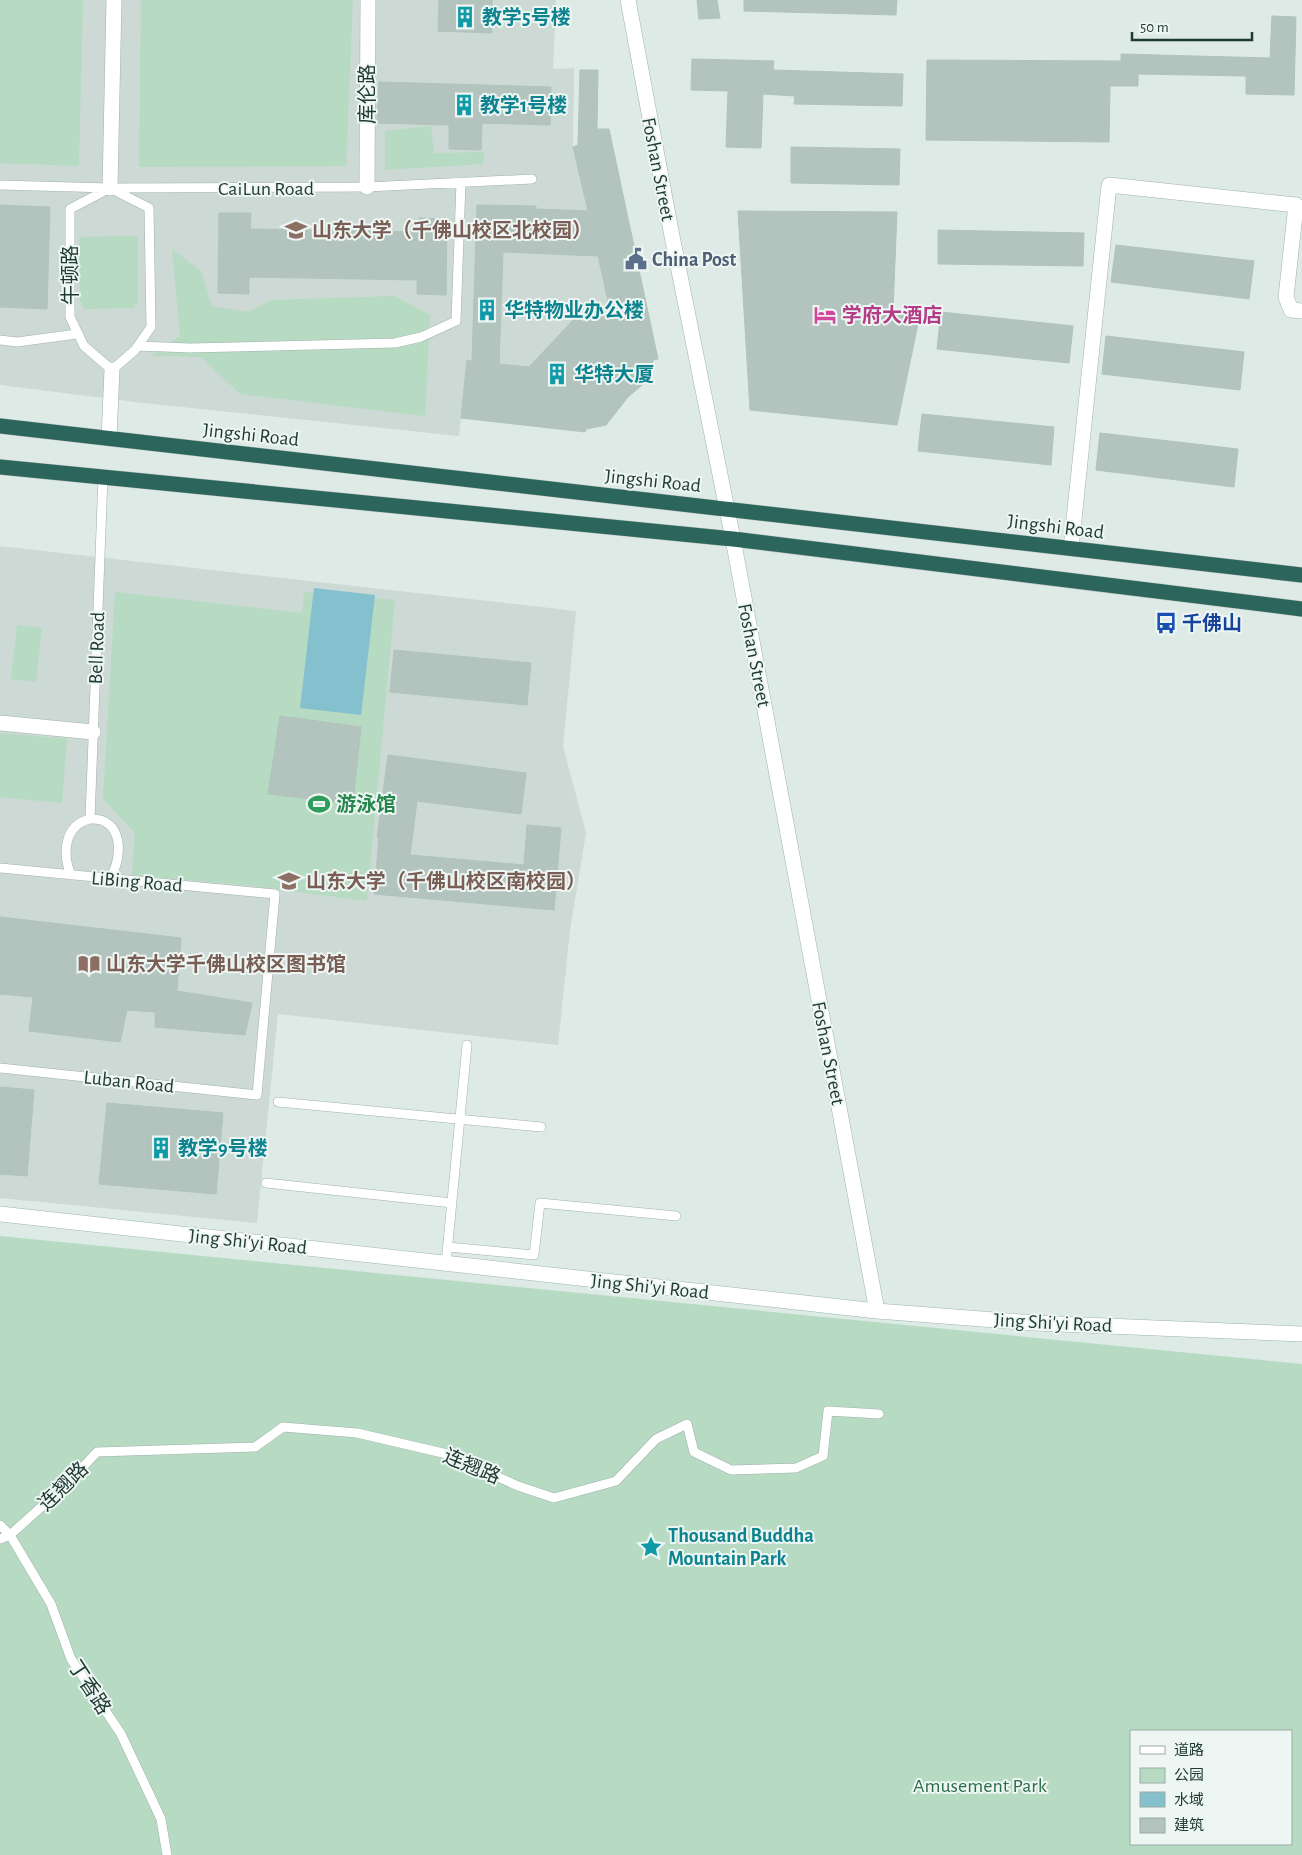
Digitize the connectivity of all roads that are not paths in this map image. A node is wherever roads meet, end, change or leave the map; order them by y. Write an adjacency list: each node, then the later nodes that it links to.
1 (114, 0): 7 (street)
2 (368, 0): 8 (street, 库伦路)
3 (628, 0): 18 (street, Foshan Street)
4 (532, 179): 5 (lane, CaiLun Road)
5 (461, 182): 8 (lane, CaiLun Road); 12 (lane)
6 (0, 185): 7 (lane, CaiLun Road)
7 (110, 188): 8 (lane, CaiLun Road); 10 (lane, 牛顿路); 12 (lane)
8 (367, 188)
9 (1302, 311): 20 (street)
10 (77, 334): 11 (lane); 13 (lane, 牛顿路)
11 (0, 340)
12 (138, 346): 13 (lane)
13 (112, 370): 15 (street)
14 (0, 426): 15 (highway, Jingshi Road)
15 (110, 438): 18 (highway, Jingshi Road)
16 (0, 467): 17 (highway)
17 (103, 477): 19 (highway); 24 (lane, Bell Road)
18 (727, 509): 19 (street, Foshan Street); 20 (highway, Jingshi Road)
19 (734, 539): 22 (highway); 41 (street, Foshan Street)
20 (1071, 548): 21 (highway, Jingshi Road)
21 (1302, 575)
22 (1302, 609)
23 (0, 723): 24 (street)
24 (93, 732): 25 (lane, Bell Road)
25 (90, 819): 27 (lane); 28 (lane)
26 (0, 868): 27 (lane, LiBing Road)
27 (71, 875): 28 (lane, LiBing Road)
28 (110, 878): 31 (lane, LiBing Road)
29 (467, 1045): 33 (lane)
30 (0, 1068): 31 (lane, Luban Road)
31 (257, 1095)
32 (278, 1102): 33 (lane)
33 (460, 1119): 34 (lane); 36 (lane)
34 (541, 1127)
35 (266, 1183): 36 (lane)
36 (452, 1203): 39 (lane)
37 (0, 1214): 40 (street, Jing Shi'yi Road)
38 (676, 1216): 39 (lane)
39 (448, 1247): 40 (lane)
40 (446, 1263): 41 (street, Jing Shi'yi Road)
41 (877, 1311): 42 (street, Jing Shi'yi Road)
42 (1302, 1334)
43 (879, 1414): 45 (lane, 连翘路)
44 (0, 1525): 45 (lane, 丁香路)
45 (10, 1535): 46 (lane); 47 (lane, 丁香路)
46 (0, 1539)
47 (167, 1855)

